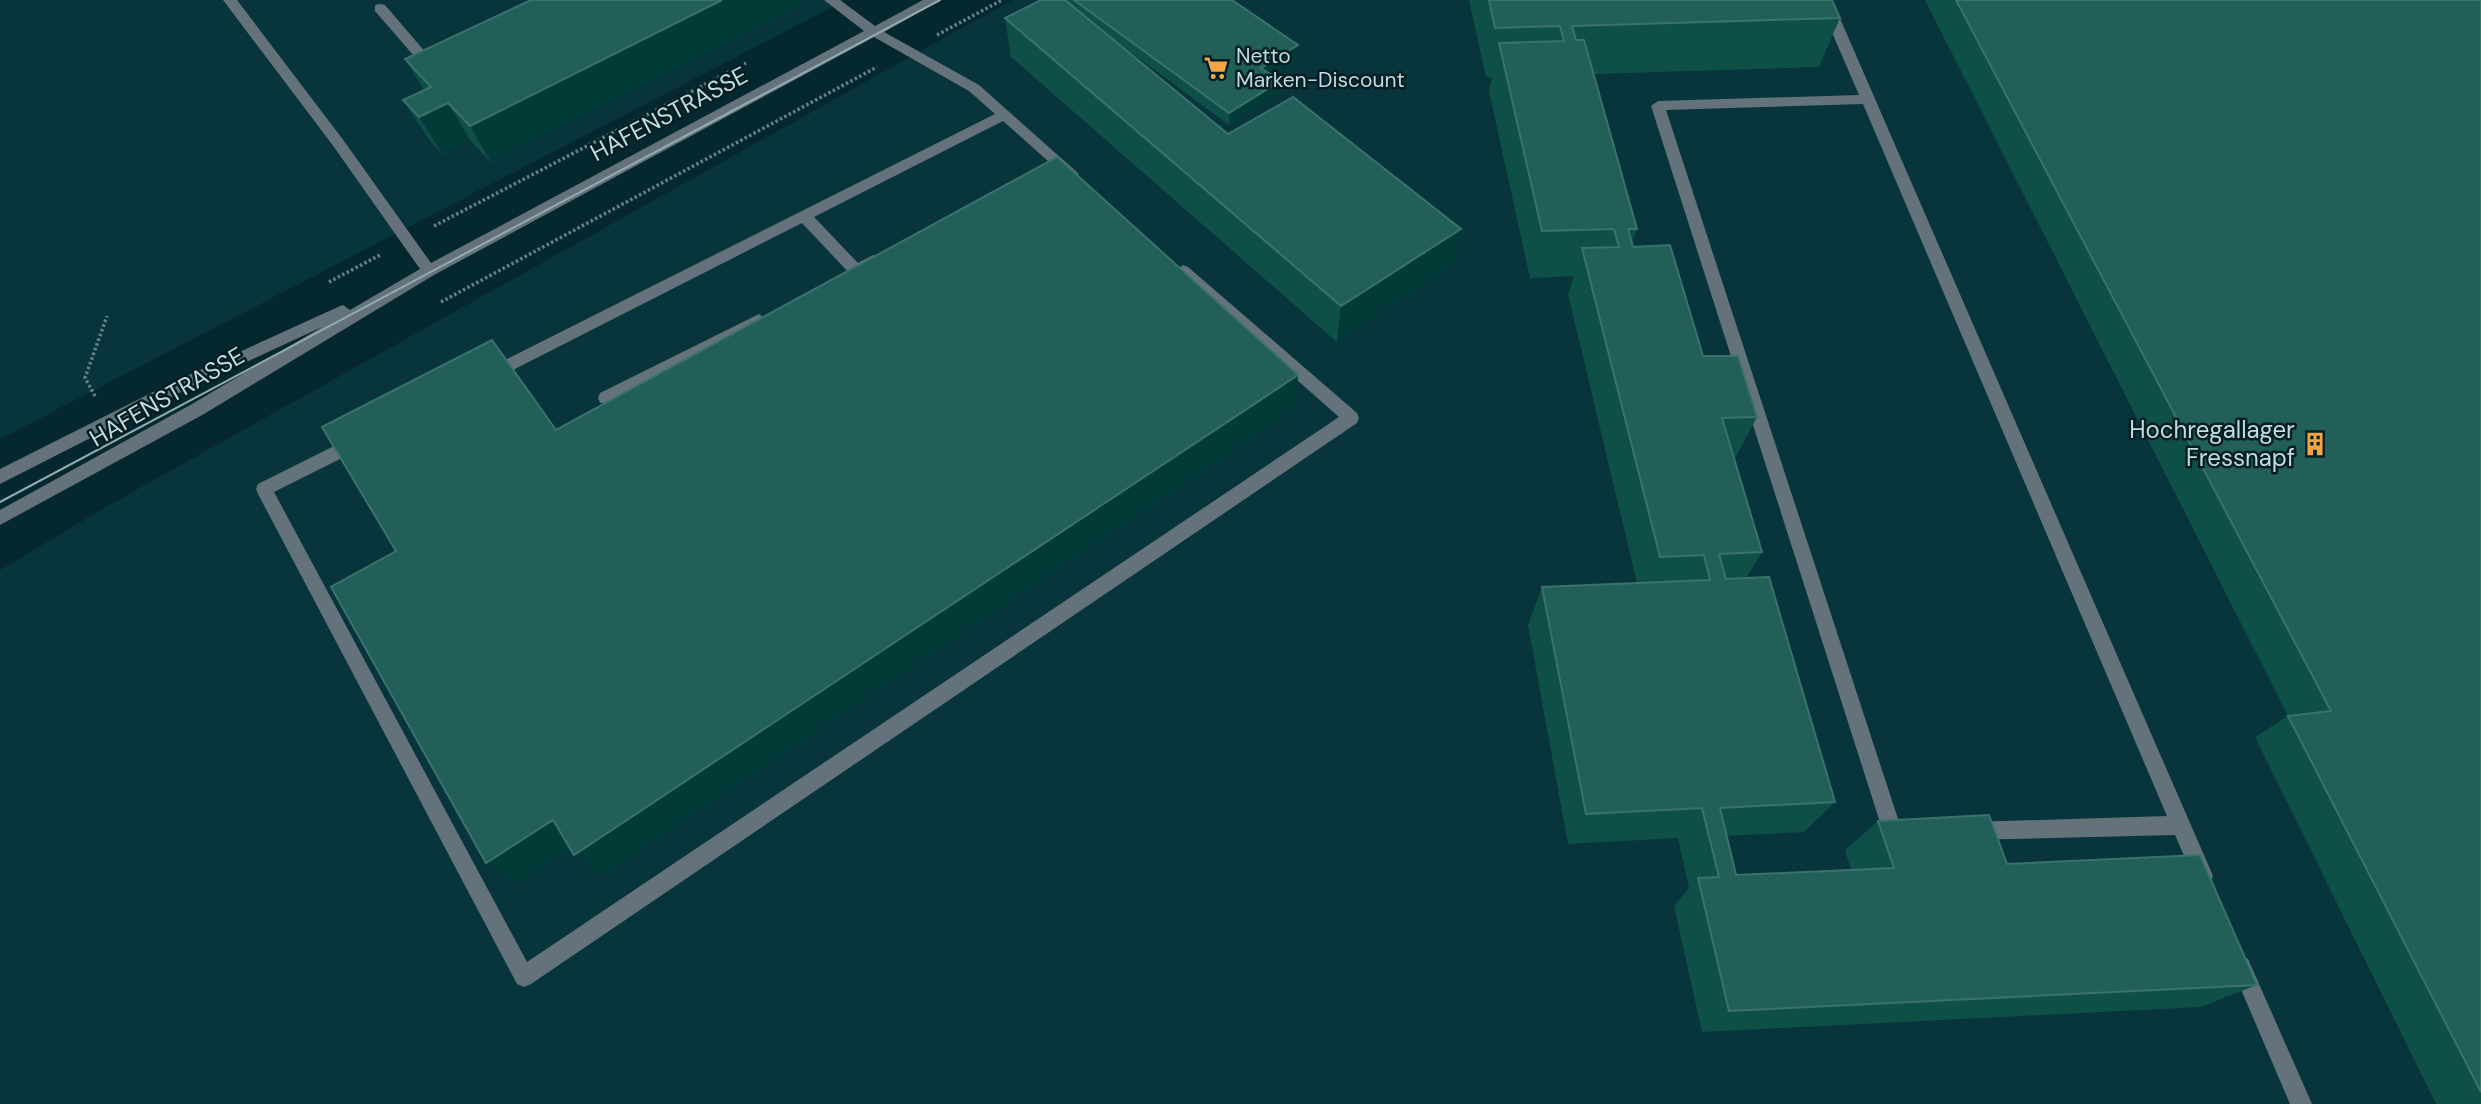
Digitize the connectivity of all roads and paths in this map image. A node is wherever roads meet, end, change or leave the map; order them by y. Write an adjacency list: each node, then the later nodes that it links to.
1 (230, 0): 16 (street)
2 (831, 0): 7 (street)
3 (933, 0): 7 (street, HAFENSTRASSE)
4 (1002, 0): 9 (path)
5 (1825, 0): 10 (street)
6 (380, 8): 8 (street)
7 (874, 32): 9 (street); 16 (street, HAFENSTRASSE)
8 (450, 48)
9 (909, 50): 11 (street); 17 (path)
10 (1868, 99): 26 (street); 28 (street)
11 (1004, 115): 12 (street); 13 (street)
12 (1088, 188)
13 (804, 216): 14 (street); 20 (street)
14 (891, 251)
15 (1172, 262): 23 (street)
16 (429, 271): 24 (street, HAFENSTRASSE); 25 (street, HAFENSTRASSE)
17 (432, 307)
18 (772, 313): 22 (street)
19 (107, 316): 21 (path)
20 (472, 383)
21 (94, 395)
22 (606, 398)
23 (374, 433)
24 (0, 477)
25 (0, 518)
26 (2181, 825): 27 (street); 29 (street)
27 (1948, 832)
28 (1920, 833)
29 (2208, 888)
30 (2235, 952): 31 (street)
31 (2301, 1104)

